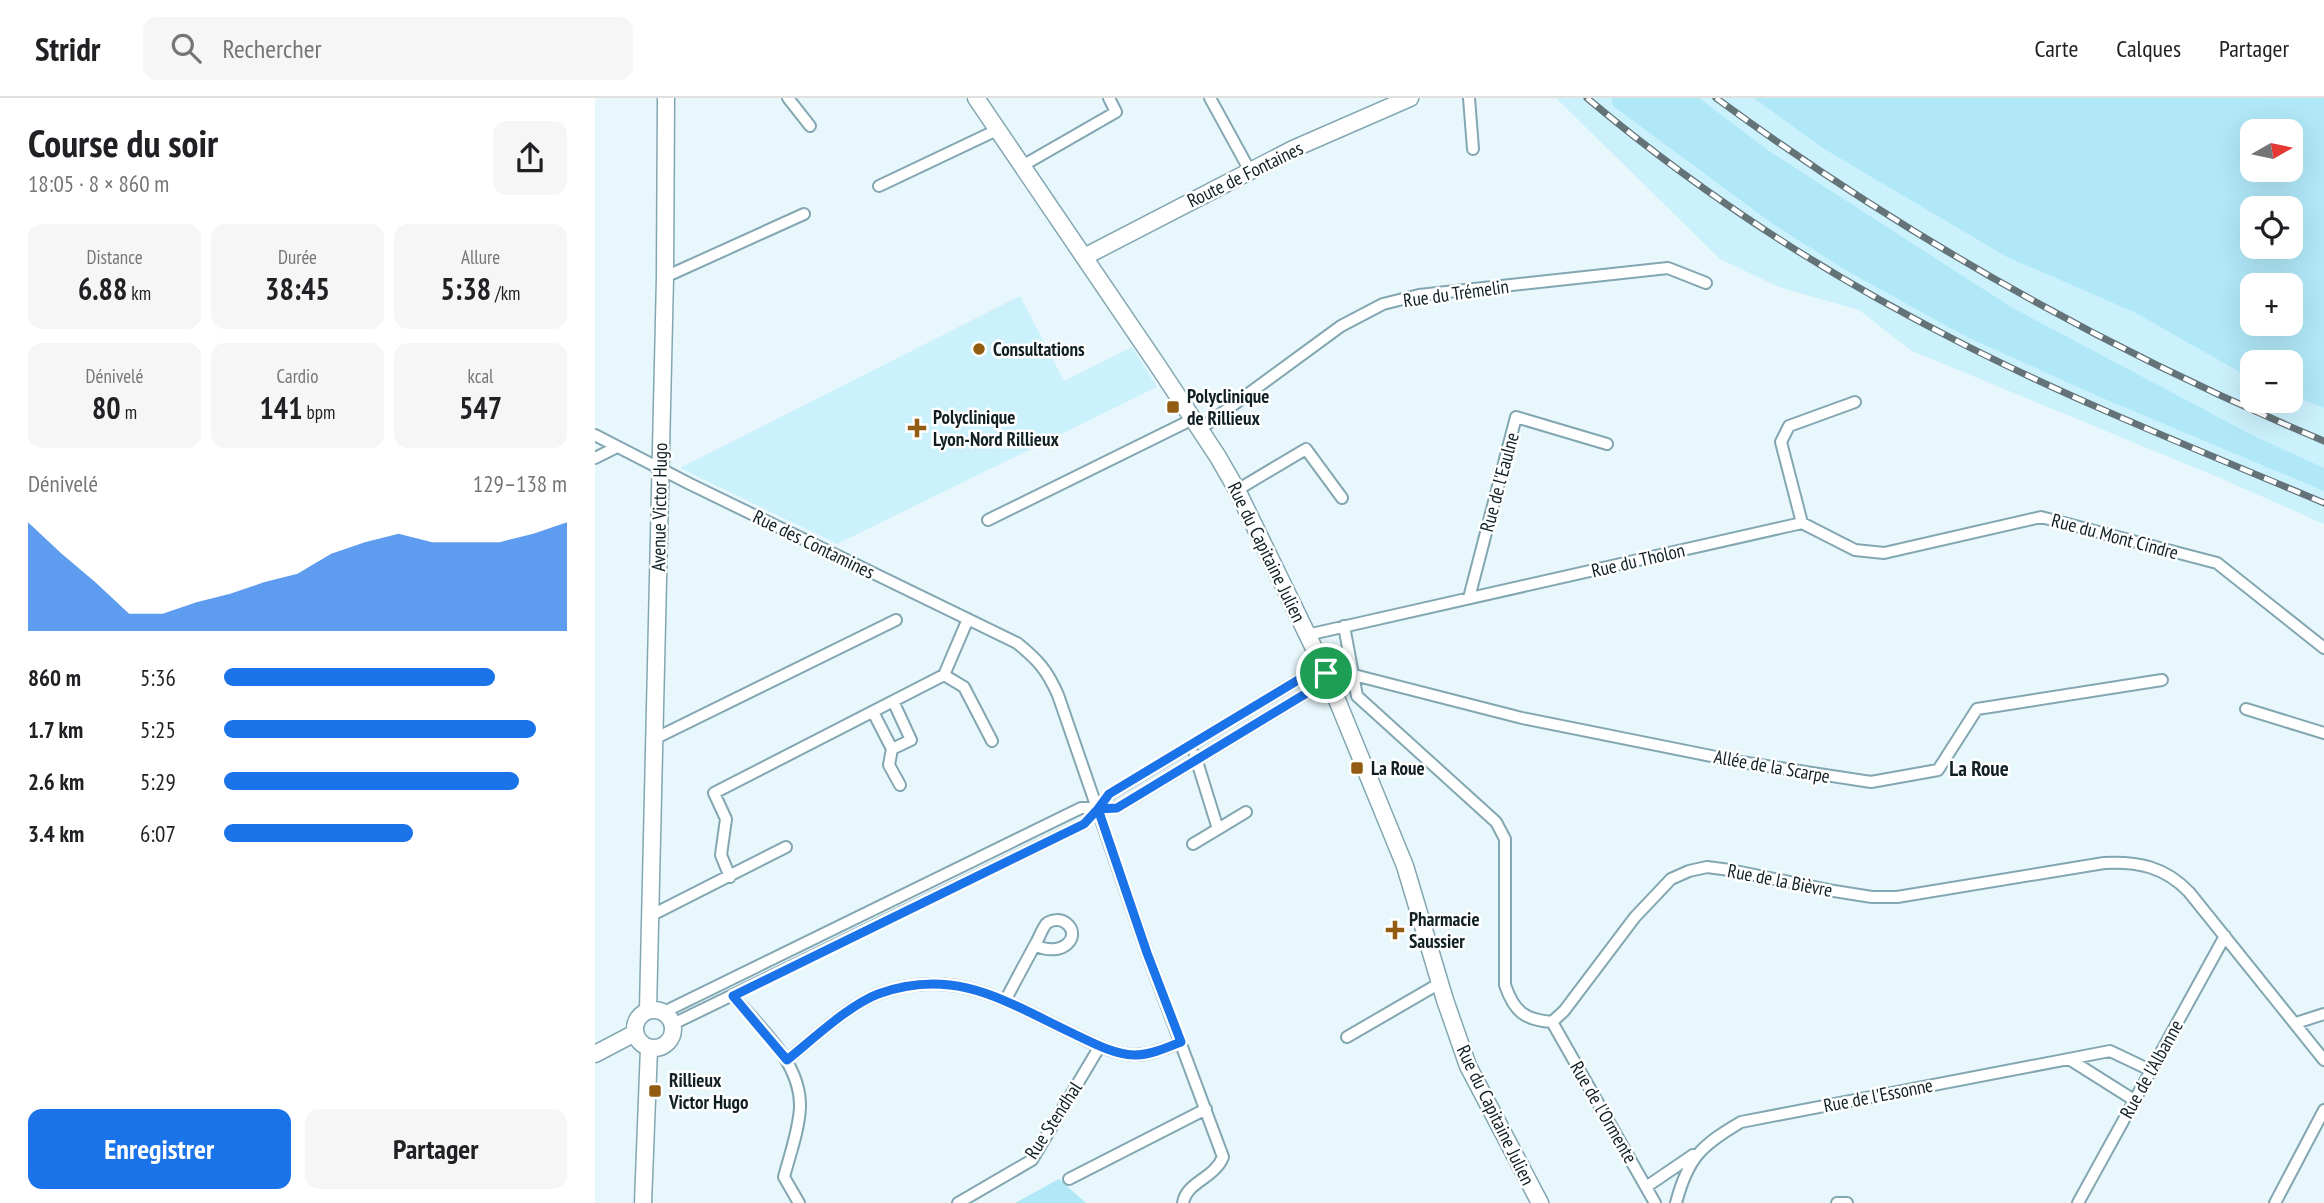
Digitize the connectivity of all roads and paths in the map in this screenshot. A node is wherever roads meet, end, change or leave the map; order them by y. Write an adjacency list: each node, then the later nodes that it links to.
1 (666, 98): 16 (street, Avenue Victor Hugo)
2 (788, 98): 8 (street)
3 (976, 98): 9 (street, Rue du Capitaine Julien)
4 (1109, 98): 11 (street)
5 (1210, 98): 12 (street)
6 (1410, 98): 12 (street, Route de Fontaines)
7 (1469, 98): 10 (street)
8 (810, 126)
9 (997, 130): 11 (street, Rue du Capitaine Julien); 13 (street)
10 (1473, 149)
11 (1022, 166): 15 (street, Rue du Capitaine Julien)
12 (1250, 171): 15 (street, Route de Fontaines)
13 (879, 186)
14 (804, 214): 16 (street)
15 (1083, 257): 19 (street, Rue du Capitaine Julien)
16 (665, 277): 24 (street, Avenue Victor Hugo)
17 (1706, 283): 19 (street, Rue du Trémelin)
18 (1855, 402): 28 (street)
19 (1196, 424): 25 (street, Rue du Capitaine Julien); 27 (street, Rue du Trémelin)
20 (595, 435): 22 (street, Rue des Contamines)
21 (1607, 444): 29 (street, Rue de l'Eaulne)
22 (617, 447): 23 (street); 24 (street, Rue des Contamines)
23 (595, 458)
24 (660, 470): 30 (street, Rue des Contamines); 45 (street, Avenue Victor Hugo)
25 (1237, 490): 26 (street); 33 (street, Rue du Capitaine Julien)
26 (1342, 498)
27 (988, 520)
28 (1802, 523): 29 (street, Rue du Tholon); 34 (street, Rue du Mont Cindre)
29 (1469, 598): 32 (street, Rue du Tholon)
30 (968, 619): 36 (street); 51 (street, Rue des Contamines)
31 (896, 620): 45 (street)
32 (1344, 626): 33 (street, Rue du Tholon); 37 (street)
33 (1307, 635): 35 (street, Rue du Capitaine Julien)
34 (2324, 648)
35 (1326, 673): 41 (street, Rue du Capitaine Julien); 47 (street); 49 (street)
36 (944, 675): 40 (street); 46 (street)
37 (1355, 675): 38 (street, Allée de la Scarpe); 39 (street)
38 (2162, 680)
39 (1357, 696): 41 (street); 65 (street)
40 (893, 701): 43 (street); 48 (street)
41 (1341, 709): 60 (street, Rue du Capitaine Julien)
42 (2246, 709): 44 (street)
43 (873, 712): 48 (street); 56 (street)
44 (2324, 733)
45 (654, 738): 57 (street, Avenue Victor Hugo)
46 (992, 740)
47 (1192, 746): 49 (street); 51 (street)
48 (892, 749): 50 (street)
49 (1196, 761): 51 (street); 53 (street)
50 (900, 785)
51 (1098, 809): 61 (street); 64 (street); 69 (street, Rue des Contamines)
52 (1246, 812): 53 (street)
53 (1218, 829): 54 (street)
54 (1193, 844)
55 (786, 847): 56 (street)
56 (730, 877): 57 (street)
57 (650, 916): 64 (street, Avenue Victor Hugo)
58 (2225, 936): 65 (street, Rue de la Bièvre); 66 (street, Rue de la Bièvre); 76 (street, Rue de l'Albanne)
59 (1035, 945): 62 (street)
60 (1440, 983): 68 (street); 87 (street, Rue du Capitaine Julien)
61 (733, 996): 64 (street); 75 (street)
62 (1005, 1001): 70 (street); 75 (street)
63 (2324, 1014): 66 (street)
64 (662, 1016): 67 (street); 71 (street)
65 (1552, 1022): 82 (street, Rue de l'Ormente)
66 (2296, 1023): 74 (street, Rue de la Bièvre)
67 (635, 1033): 71 (street); 72 (street)
68 (1347, 1037)
69 (1181, 1042): 70 (street); 78 (street, Rue des Contamines)
70 (1100, 1046): 85 (street, Rue Stendhal)
71 (649, 1048): 83 (street)
72 (595, 1054)
73 (2069, 1059): 76 (street, Rue de l'Essonne); 77 (street); 80 (street, Rue de l'Essonne)
74 (2324, 1059)
75 (787, 1060): 84 (street)
76 (2150, 1070): 77 (street, Rue de l'Albanne)
77 (2134, 1100): 92 (street, Rue de l'Albanne)
78 (1206, 1109): 81 (street); 86 (street, Rue des Contamines)
79 (2324, 1110): 93 (street)
80 (1696, 1153): 82 (street, Rue de l'Essonne); 89 (street, Rue de l'Essonne)
81 (1069, 1179)
82 (1646, 1186): 88 (street, Rue de l'Ormente)
83 (643, 1203)
84 (799, 1203)
85 (958, 1203)
86 (1183, 1203)
87 (1540, 1203)
88 (1655, 1203)
89 (1676, 1203)
90 (1837, 1203): 91 (street)
91 (1847, 1203)
92 (2078, 1203)
93 (2275, 1203)

